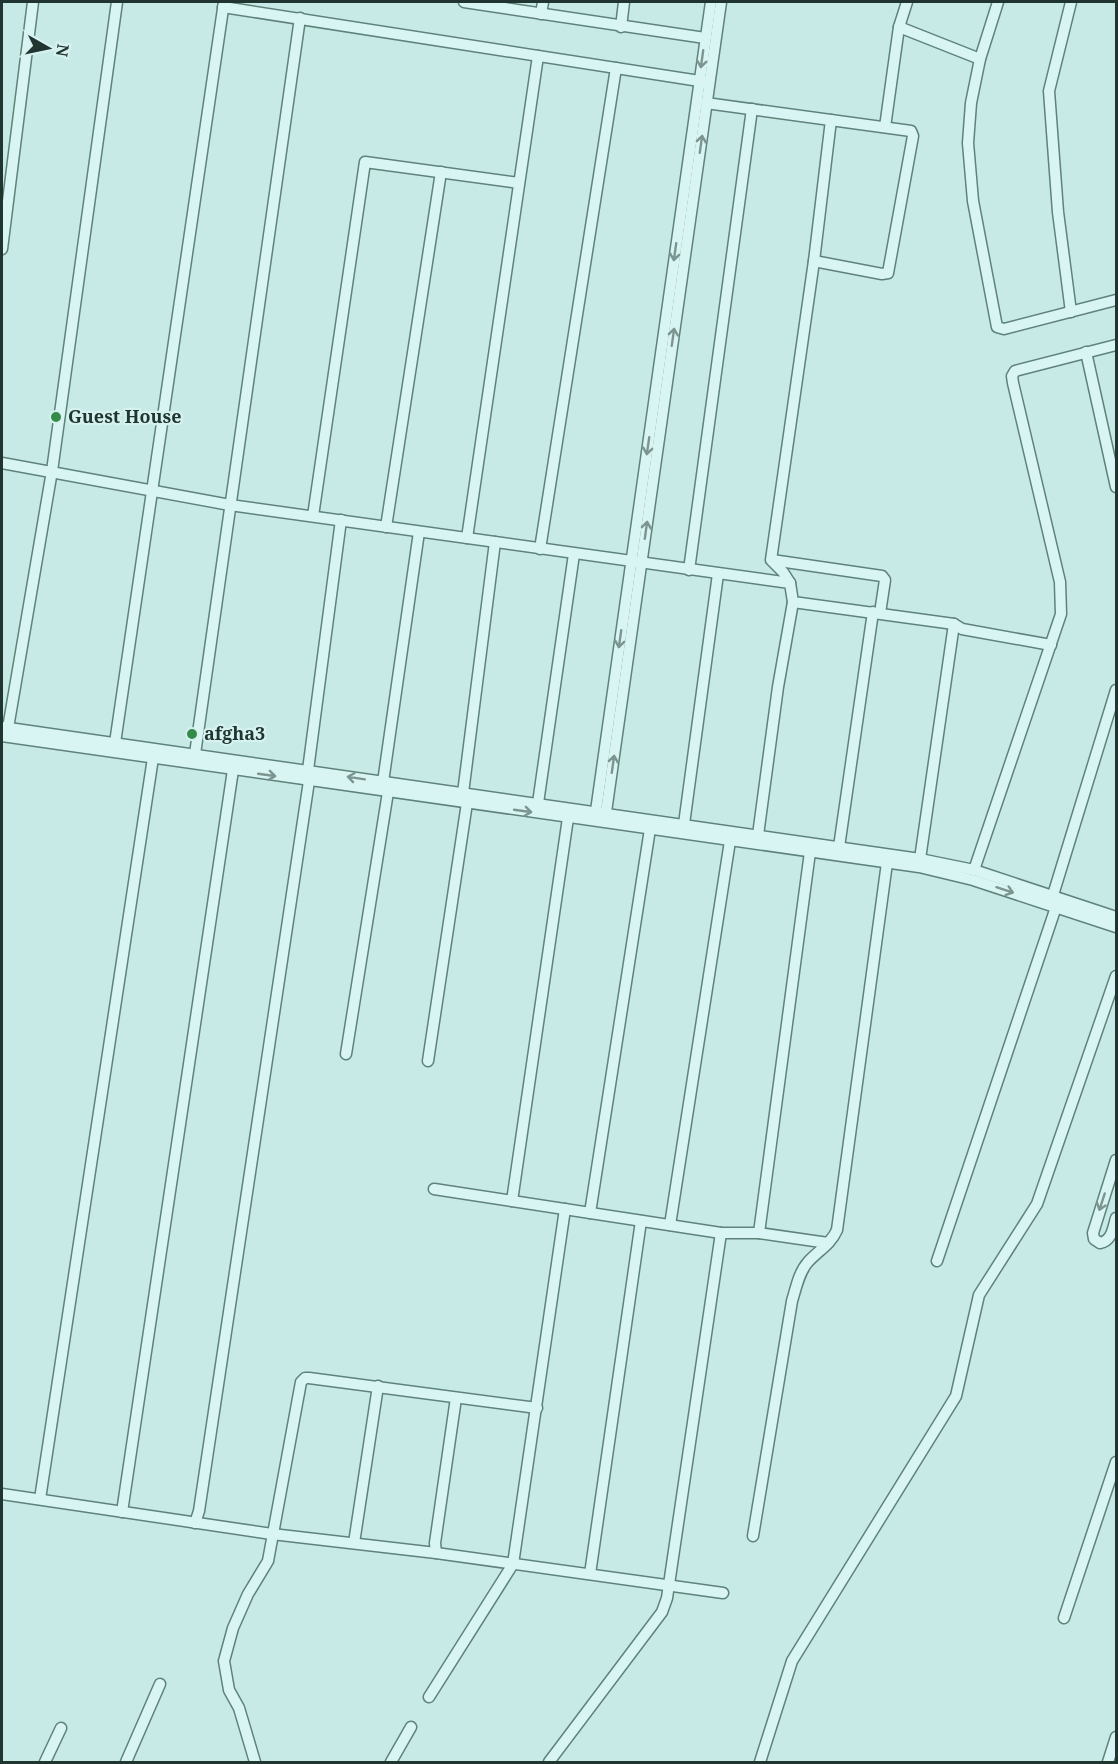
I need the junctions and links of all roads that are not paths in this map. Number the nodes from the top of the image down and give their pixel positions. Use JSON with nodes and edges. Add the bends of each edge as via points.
{"nodes":[{"id":1,"x":33,"y":2,"type":"edge"},
{"id":2,"x":117,"y":2,"type":"edge"},
{"id":3,"x":464,"y":2,"type":"edge"},
{"id":4,"x":543,"y":2,"type":"edge"},
{"id":5,"x":624,"y":2,"type":"edge"},
{"id":6,"x":711,"y":2,"type":"edge"},
{"id":7,"x":721,"y":2,"type":"edge"},
{"id":8,"x":907,"y":2,"type":"edge"},
{"id":9,"x":998,"y":2,"type":"edge"},
{"id":10,"x":1071,"y":2,"type":"edge"},
{"id":11,"x":224,"y":4,"type":"edge"},
{"id":12,"x":541,"y":14,"type":"junction"},
{"id":13,"x":300,"y":18,"type":"junction"},
{"id":14,"x":621,"y":27,"type":"junction"},
{"id":15,"x":899,"y":27,"type":"junction"},
{"id":16,"x":705,"y":38,"type":"junction"},
{"id":17,"x":538,"y":56,"type":"junction"},
{"id":18,"x":980,"y":59,"type":"junction"},
{"id":19,"x":616,"y":68,"type":"junction"},
{"id":20,"x":705,"y":81,"type":"junction"},
{"id":21,"x":706,"y":103,"type":"junction"},
{"id":22,"x":752,"y":109,"type":"junction"},
{"id":23,"x":831,"y":120,"type":"junction"},
{"id":24,"x":885,"y":127,"type":"junction"},
{"id":25,"x":441,"y":172,"type":"junction"},
{"id":26,"x":519,"y":183,"type":"junction"},
{"id":27,"x":2,"y":249,"type":"edge"},
{"id":28,"x":813,"y":261,"type":"junction"},
{"id":29,"x":1116,"y":300,"type":"edge"},
{"id":30,"x":1071,"y":312,"type":"junction"},
{"id":31,"x":1116,"y":345,"type":"edge"},
{"id":32,"x":1086,"y":352,"type":"junction"},
{"id":33,"x":2,"y":464,"type":"edge"},
{"id":34,"x":52,"y":471,"type":"junction"},
{"id":35,"x":1116,"y":487,"type":"edge"},
{"id":36,"x":152,"y":492,"type":"junction"},
{"id":37,"x":230,"y":505,"type":"junction"},
{"id":38,"x":314,"y":516,"type":"junction"},
{"id":39,"x":341,"y":520,"type":"junction"},
{"id":40,"x":386,"y":527,"type":"junction"},
{"id":41,"x":419,"y":532,"type":"junction"},
{"id":42,"x":467,"y":538,"type":"junction"},
{"id":43,"x":495,"y":542,"type":"junction"},
{"id":44,"x":540,"y":549,"type":"junction"},
{"id":45,"x":574,"y":554,"type":"junction"},
{"id":46,"x":771,"y":560,"type":"junction"},
{"id":47,"x":636,"y":562,"type":"junction"},
{"id":48,"x":689,"y":570,"type":"junction"},
{"id":49,"x":718,"y":574,"type":"junction"},
{"id":50,"x":790,"y":583,"type":"junction"},
{"id":51,"x":793,"y":602,"type":"junction"},
{"id":52,"x":877,"y":612,"type":"junction"},
{"id":53,"x":954,"y":624,"type":"junction"},
{"id":54,"x":1051,"y":645,"type":"junction"},
{"id":55,"x":1116,"y":690,"type":"edge"},
{"id":56,"x":4,"y":730,"type":"edge"},
{"id":57,"x":77,"y":742,"type":"junction"},
{"id":58,"x":115,"y":743,"type":"junction"},
{"id":59,"x":195,"y":754,"type":"junction"},
{"id":60,"x":153,"y":758,"type":"junction"},
{"id":61,"x":232,"y":770,"type":"junction"},
{"id":62,"x":308,"y":776,"type":"junction"},
{"id":63,"x":386,"y":787,"type":"junction"},
{"id":64,"x":465,"y":798,"type":"junction"},
{"id":65,"x":538,"y":803,"type":"junction"},
{"id":66,"x":600,"y":817,"type":"junction"},
{"id":67,"x":568,"y":818,"type":"junction"},
{"id":68,"x":684,"y":824,"type":"junction"},
{"id":69,"x":650,"y":829,"type":"junction"},
{"id":70,"x":758,"y":835,"type":"junction"},
{"id":71,"x":730,"y":841,"type":"junction"},
{"id":72,"x":838,"y":847,"type":"junction"},
{"id":73,"x":810,"y":852,"type":"junction"},
{"id":74,"x":920,"y":859,"type":"junction"},
{"id":75,"x":887,"y":863,"type":"junction"},
{"id":76,"x":974,"y":870,"type":"junction"},
{"id":77,"x":957,"y":872,"type":"junction"},
{"id":78,"x":1053,"y":895,"type":"junction"},
{"id":79,"x":1056,"y":907,"type":"junction"},
{"id":80,"x":1116,"y":917,"type":"edge"},
{"id":81,"x":1116,"y":927,"type":"edge"},
{"id":82,"x":1116,"y":976,"type":"edge"},
{"id":83,"x":346,"y":1053,"type":"dead end"},
{"id":84,"x":428,"y":1062,"type":"dead end"},
{"id":85,"x":1116,"y":1160,"type":"edge"},
{"id":86,"x":434,"y":1189,"type":"dead end"},
{"id":87,"x":512,"y":1201,"type":"junction"},
{"id":88,"x":565,"y":1209,"type":"junction"},
{"id":89,"x":591,"y":1213,"type":"junction"},
{"id":90,"x":1116,"y":1218,"type":"edge"},
{"id":91,"x":641,"y":1221,"type":"junction"},
{"id":92,"x":670,"y":1225,"type":"junction"},
{"id":93,"x":721,"y":1233,"type":"junction"},
{"id":94,"x":759,"y":1233,"type":"junction"},
{"id":95,"x":828,"y":1243,"type":"junction"},
{"id":96,"x":937,"y":1261,"type":"dead end"},
{"id":97,"x":378,"y":1386,"type":"junction"},
{"id":98,"x":456,"y":1398,"type":"junction"},
{"id":99,"x":537,"y":1408,"type":"junction"},
{"id":100,"x":1116,"y":1462,"type":"edge"},
{"id":101,"x":2,"y":1494,"type":"edge"},
{"id":102,"x":40,"y":1499,"type":"junction"},
{"id":103,"x":122,"y":1512,"type":"junction"},
{"id":104,"x":195,"y":1523,"type":"junction"},
{"id":105,"x":272,"y":1534,"type":"junction"},
{"id":106,"x":753,"y":1536,"type":"dead end"},
{"id":107,"x":354,"y":1543,"type":"junction"},
{"id":108,"x":436,"y":1553,"type":"junction"},
{"id":109,"x":513,"y":1564,"type":"junction"},
{"id":110,"x":590,"y":1574,"type":"junction"},
{"id":111,"x":669,"y":1586,"type":"junction"},
{"id":112,"x":723,"y":1593,"type":"dead end"},
{"id":113,"x":1064,"y":1618,"type":"dead end"},
{"id":114,"x":160,"y":1684,"type":"dead end"},
{"id":115,"x":429,"y":1697,"type":"dead end"},
{"id":116,"x":411,"y":1727,"type":"dead end"},
{"id":117,"x":61,"y":1728,"type":"dead end"},
{"id":118,"x":1116,"y":1738,"type":"edge"},
{"id":119,"x":45,"y":1762,"type":"edge"},
{"id":120,"x":126,"y":1762,"type":"edge"},
{"id":121,"x":255,"y":1762,"type":"edge"},
{"id":122,"x":391,"y":1762,"type":"edge"},
{"id":123,"x":549,"y":1762,"type":"edge"},
{"id":124,"x":760,"y":1762,"type":"edge"},
{"id":125,"x":1108,"y":1762,"type":"edge"}],
"edges":[{"from":1,"to":27,"type":"street"},
{"from":2,"to":34,"type":"street"},
{"from":3,"to":12,"type":"street"},
{"from":4,"to":12,"type":"street"},
{"from":5,"to":14,"type":"street"},
{"from":6,"to":16,"type":"street"},
{"from":7,"to":20,"type":"street"},
{"from":8,"to":15,"type":"street"},
{"from":9,"to":18,"type":"street"},
{"from":10,"to":30,"type":"street","via":[[1049,91],[1058,212]]},
{"from":11,"to":13,"type":"street"},
{"from":11,"to":36,"type":"street"},
{"from":12,"to":14,"type":"street"},
{"from":13,"to":17,"type":"street"},
{"from":13,"to":37,"type":"street"},
{"from":14,"to":16,"type":"street"},
{"from":15,"to":18,"type":"street"},
{"from":15,"to":24,"type":"street"},
{"from":16,"to":20,"type":"street","one_way":true},
{"from":17,"to":19,"type":"street"},
{"from":17,"to":26,"type":"street"},
{"from":18,"to":30,"type":"street","via":[[970,103],[968,143],[973,201],[995,321],[1004,329]]},
{"from":19,"to":20,"type":"street"},
{"from":19,"to":44,"type":"street"},
{"from":20,"to":21,"type":"street"},
{"from":20,"to":47,"type":"street","one_way":true},
{"from":21,"to":22,"type":"street"},
{"from":47,"to":21,"type":"street","one_way":true},
{"from":22,"to":23,"type":"street"},
{"from":22,"to":48,"type":"street"},
{"from":23,"to":24,"type":"street"},
{"from":23,"to":28,"type":"street"},
{"from":24,"to":28,"type":"street","via":[[911,131],[913,136],[888,273]]},
{"from":25,"to":26,"type":"street"},
{"from":25,"to":38,"type":"street","via":[[369,162],[363,166]]},
{"from":25,"to":40,"type":"street"},
{"from":26,"to":42,"type":"street"},
{"from":28,"to":46,"type":"street"},
{"from":29,"to":30,"type":"street"},
{"from":31,"to":32,"type":"street"},
{"from":32,"to":35,"type":"street"},
{"from":32,"to":54,"type":"street","via":[[1015,370],[1012,376],[1060,582],[1061,614]]},
{"from":33,"to":34,"type":"street"},
{"from":34,"to":36,"type":"street"},
{"from":34,"to":56,"type":"street"},
{"from":36,"to":37,"type":"street"},
{"from":36,"to":58,"type":"street"},
{"from":37,"to":38,"type":"street"},
{"from":37,"to":59,"type":"street"},
{"from":38,"to":39,"type":"street"},
{"from":39,"to":40,"type":"street"},
{"from":39,"to":62,"type":"street"},
{"from":40,"to":41,"type":"street"},
{"from":41,"to":42,"type":"street"},
{"from":41,"to":63,"type":"street"},
{"from":42,"to":43,"type":"street"},
{"from":43,"to":44,"type":"street"},
{"from":43,"to":64,"type":"street"},
{"from":44,"to":45,"type":"street"},
{"from":45,"to":47,"type":"street"},
{"from":45,"to":65,"type":"street"},
{"from":46,"to":50,"type":"street"},
{"from":46,"to":52,"type":"street","via":[[882,576],[885,580]]},
{"from":47,"to":48,"type":"street"},
{"from":47,"to":66,"type":"street"},
{"from":48,"to":49,"type":"street"},
{"from":49,"to":50,"type":"street"},
{"from":49,"to":68,"type":"street"},
{"from":50,"to":51,"type":"street"},
{"from":51,"to":52,"type":"street"},
{"from":51,"to":70,"type":"street"},
{"from":52,"to":53,"type":"street"},
{"from":52,"to":72,"type":"street"},
{"from":53,"to":54,"type":"street","via":[[962,629]]},
{"from":53,"to":74,"type":"street"},
{"from":54,"to":76,"type":"street"},
{"from":55,"to":78,"type":"street"},
{"from":56,"to":57,"type":"street"},
{"from":57,"to":58,"type":"street"},
{"from":57,"to":60,"type":"street"},
{"from":58,"to":59,"type":"street"},
{"from":59,"to":62,"type":"street"},
{"from":60,"to":61,"type":"street"},
{"from":60,"to":102,"type":"street"},
{"from":61,"to":62,"type":"street","one_way":true},
{"from":61,"to":103,"type":"street"},
{"from":62,"to":63,"type":"street"},
{"from":62,"to":104,"type":"street"},
{"from":63,"to":64,"type":"street"},
{"from":63,"to":83,"type":"street"},
{"from":64,"to":65,"type":"street"},
{"from":64,"to":67,"type":"street","one_way":true},
{"from":64,"to":84,"type":"street"},
{"from":65,"to":66,"type":"street"},
{"from":66,"to":67,"type":"street"},
{"from":66,"to":68,"type":"street"},
{"from":66,"to":69,"type":"street"},
{"from":67,"to":87,"type":"street"},
{"from":68,"to":70,"type":"street"},
{"from":69,"to":71,"type":"street"},
{"from":69,"to":89,"type":"street"},
{"from":70,"to":72,"type":"street"},
{"from":71,"to":73,"type":"street"},
{"from":71,"to":92,"type":"street"},
{"from":72,"to":74,"type":"street"},
{"from":73,"to":75,"type":"street"},
{"from":73,"to":94,"type":"street"},
{"from":74,"to":77,"type":"street"},
{"from":75,"to":77,"type":"street"},
{"from":75,"to":95,"type":"street","via":[[837,1230]]},
{"from":76,"to":77,"type":"street"},
{"from":76,"to":78,"type":"street"},
{"from":77,"to":79,"type":"street","one_way":true},
{"from":78,"to":80,"type":"street"},
{"from":79,"to":81,"type":"street"},
{"from":79,"to":96,"type":"street"},
{"from":82,"to":124,"type":"street","via":[[1037,1204],[979,1295],[956,1396],[792,1661]]},
{"from":85,"to":90,"type":"street","one_way":true,"via":[[1094,1239],[1100,1243],[1110,1238]]},
{"from":86,"to":87,"type":"street"},
{"from":87,"to":88,"type":"street"},
{"from":88,"to":89,"type":"street"},
{"from":88,"to":99,"type":"street"},
{"from":89,"to":91,"type":"street"},
{"from":91,"to":92,"type":"street"},
{"from":91,"to":110,"type":"street"},
{"from":92,"to":93,"type":"street"},
{"from":93,"to":94,"type":"street"},
{"from":93,"to":111,"type":"street"},
{"from":94,"to":95,"type":"street"},
{"from":95,"to":106,"type":"street","via":[[802,1270],[792,1301]]},
{"from":97,"to":98,"type":"street"},
{"from":97,"to":105,"type":"street","via":[[309,1378],[301,1382]]},
{"from":97,"to":107,"type":"street"},
{"from":98,"to":99,"type":"street"},
{"from":98,"to":108,"type":"street"},
{"from":99,"to":109,"type":"street"},
{"from":100,"to":113,"type":"street"},
{"from":101,"to":102,"type":"street"},
{"from":102,"to":103,"type":"street"},
{"from":103,"to":104,"type":"street"},
{"from":104,"to":105,"type":"street"},
{"from":105,"to":107,"type":"street"},
{"from":105,"to":121,"type":"street","via":[[268,1561],[233,1628],[224,1661],[229,1690],[239,1708]]},
{"from":107,"to":108,"type":"street"},
{"from":108,"to":109,"type":"street"},
{"from":109,"to":110,"type":"street"},
{"from":109,"to":115,"type":"street"},
{"from":110,"to":111,"type":"street"},
{"from":111,"to":112,"type":"street"},
{"from":111,"to":123,"type":"street","via":[[662,1612]]},
{"from":114,"to":120,"type":"street"},
{"from":116,"to":122,"type":"street"},
{"from":117,"to":119,"type":"street"},
{"from":118,"to":125,"type":"street"}]}
